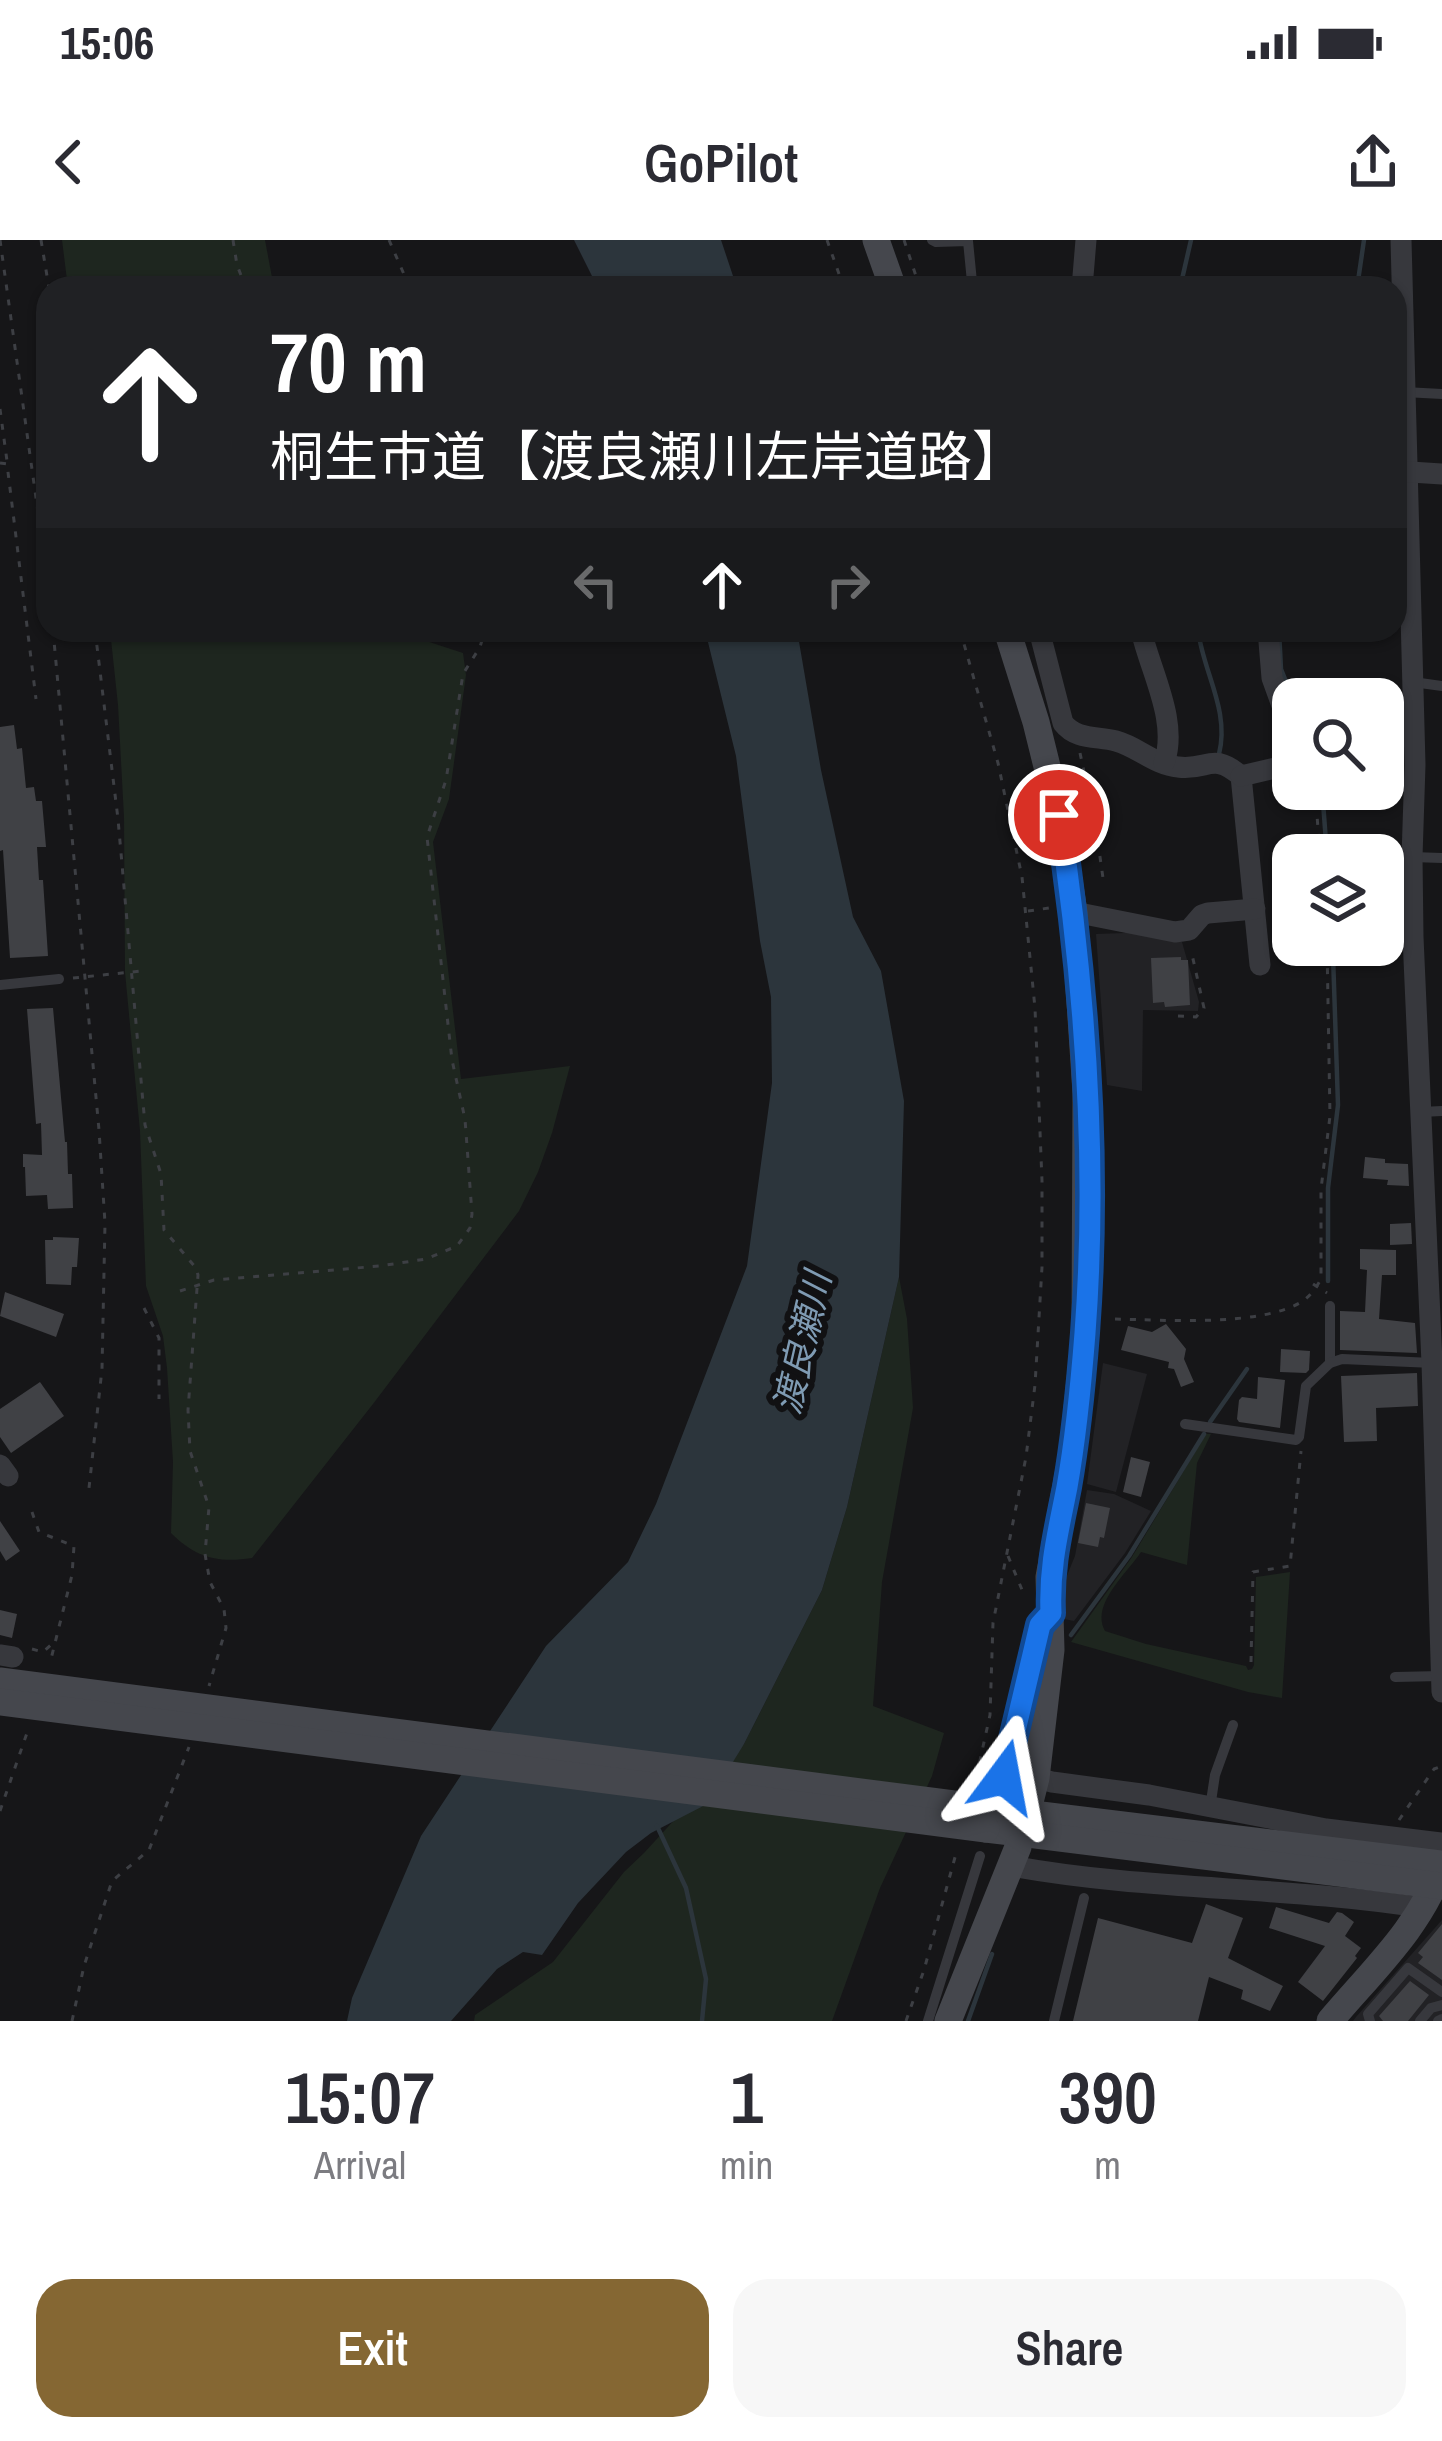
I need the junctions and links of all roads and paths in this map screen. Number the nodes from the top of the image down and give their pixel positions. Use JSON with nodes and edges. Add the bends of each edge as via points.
{"nodes":[{"id":1,"x":0,"y":240,"type":"edge"},
{"id":2,"x":41,"y":240,"type":"edge"},
{"id":3,"x":233,"y":240,"type":"edge"},
{"id":4,"x":389,"y":240,"type":"edge"},
{"id":5,"x":827,"y":240,"type":"edge"},
{"id":6,"x":876,"y":240,"type":"edge"},
{"id":7,"x":904,"y":240,"type":"edge"},
{"id":8,"x":932,"y":240,"type":"edge"},
{"id":9,"x":1086,"y":240,"type":"edge"},
{"id":10,"x":1401,"y":240,"type":"edge"},
{"id":11,"x":47,"y":276,"type":"edge"},
{"id":12,"x":241,"y":276,"type":"edge"},
{"id":13,"x":405,"y":276,"type":"edge"},
{"id":14,"x":840,"y":276,"type":"edge"},
{"id":15,"x":889,"y":276,"type":"edge"},
{"id":16,"x":916,"y":276,"type":"edge"},
{"id":17,"x":971,"y":276,"type":"edge"},
{"id":18,"x":1083,"y":276,"type":"edge"},
{"id":19,"x":1402,"y":276,"type":"edge"},
{"id":20,"x":1407,"y":392,"type":"edge"},
{"id":21,"x":1442,"y":394,"type":"edge"},
{"id":22,"x":0,"y":409,"type":"edge"},
{"id":23,"x":0,"y":463,"type":"edge"},
{"id":24,"x":7,"y":464,"type":"junction"},
{"id":25,"x":1407,"y":471,"type":"edge"},
{"id":26,"x":1442,"y":473,"type":"edge"},
{"id":27,"x":36,"y":498,"type":"edge"},
{"id":28,"x":1407,"y":640,"type":"edge"},
{"id":29,"x":54,"y":642,"type":"edge"},
{"id":30,"x":96,"y":642,"type":"edge"},
{"id":31,"x":481,"y":642,"type":"edge"},
{"id":32,"x":963,"y":642,"type":"edge"},
{"id":33,"x":1011,"y":642,"type":"edge"},
{"id":34,"x":1042,"y":642,"type":"edge"},
{"id":35,"x":1144,"y":642,"type":"edge"},
{"id":36,"x":1269,"y":642,"type":"edge"},
{"id":37,"x":1272,"y":678,"type":"edge"},
{"id":38,"x":1413,"y":682,"type":"junction"},
{"id":39,"x":1442,"y":686,"type":"edge"},
{"id":40,"x":36,"y":699,"type":"dead end"},
{"id":41,"x":1076,"y":734,"type":"junction"},
{"id":42,"x":1164,"y":763,"type":"junction"},
{"id":43,"x":1272,"y":769,"type":"edge"},
{"id":44,"x":1241,"y":776,"type":"junction"},
{"id":45,"x":1412,"y":857,"type":"junction"},
{"id":46,"x":1442,"y":858,"type":"edge"},
{"id":47,"x":1103,"y":878,"type":"dead end"},
{"id":48,"x":1068,"y":909,"type":"junction"},
{"id":49,"x":1255,"y":909,"type":"junction"},
{"id":50,"x":1027,"y":911,"type":"junction"},
{"id":51,"x":1185,"y":931,"type":"junction"},
{"id":52,"x":1404,"y":937,"type":"edge"},
{"id":53,"x":1413,"y":937,"type":"junction"},
{"id":54,"x":1260,"y":964,"type":"dead end"},
{"id":55,"x":1327,"y":966,"type":"edge"},
{"id":56,"x":129,"y":971,"type":"junction"},
{"id":57,"x":142,"y":971,"type":"dead end"},
{"id":58,"x":82,"y":977,"type":"junction"},
{"id":59,"x":59,"y":979,"type":"dead end"},
{"id":60,"x":0,"y":985,"type":"edge"},
{"id":61,"x":1178,"y":1016,"type":"dead end"},
{"id":62,"x":1432,"y":1112,"type":"edge"},
{"id":63,"x":198,"y":1284,"type":"junction"},
{"id":64,"x":181,"y":1291,"type":"dead end"},
{"id":65,"x":1330,"y":1306,"type":"dead end"},
{"id":66,"x":144,"y":1308,"type":"dead end"},
{"id":67,"x":1115,"y":1319,"type":"dead end"},
{"id":68,"x":1437,"y":1363,"type":"edge"},
{"id":69,"x":1330,"y":1364,"type":"junction"},
{"id":70,"x":159,"y":1399,"type":"dead end"},
{"id":71,"x":1185,"y":1424,"type":"dead end"},
{"id":72,"x":1299,"y":1437,"type":"junction"},
{"id":73,"x":88,"y":1488,"type":"dead end"},
{"id":74,"x":32,"y":1512,"type":"dead end"},
{"id":75,"x":1007,"y":1555,"type":"junction"},
{"id":76,"x":1046,"y":1619,"type":"junction"},
{"id":77,"x":56,"y":1641,"type":"junction"},
{"id":78,"x":11,"y":1661,"type":"edge"},
{"id":79,"x":1251,"y":1662,"type":"dead end"},
{"id":80,"x":47,"y":1674,"type":"dead end"},
{"id":81,"x":1442,"y":1676,"type":"edge"},
{"id":82,"x":1395,"y":1677,"type":"dead end"},
{"id":83,"x":1442,"y":1692,"type":"edge"},
{"id":84,"x":207,"y":1694,"type":"dead end"},
{"id":85,"x":0,"y":1702,"type":"edge"},
{"id":86,"x":1233,"y":1725,"type":"dead end"},
{"id":87,"x":28,"y":1730,"type":"dead end"},
{"id":88,"x":194,"y":1733,"type":"dead end"},
{"id":89,"x":1442,"y":1766,"type":"edge"},
{"id":90,"x":1004,"y":1777,"type":"dead end"},
{"id":91,"x":1034,"y":1788,"type":"joint"},
{"id":92,"x":1,"y":1804,"type":"edge"},
{"id":93,"x":1210,"y":1808,"type":"junction"},
{"id":94,"x":0,"y":1811,"type":"edge"},
{"id":95,"x":979,"y":1823,"type":"junction"},
{"id":96,"x":1392,"y":1838,"type":"junction"},
{"id":97,"x":1442,"y":1843,"type":"edge"},
{"id":98,"x":1014,"y":1857,"type":"joint"},
{"id":99,"x":1436,"y":1886,"type":"edge"},
{"id":100,"x":1084,"y":1898,"type":"dead end"},
{"id":101,"x":1442,"y":1993,"type":"edge"},
{"id":102,"x":1442,"y":2006,"type":"edge"},
{"id":103,"x":1333,"y":2020,"type":"edge"},
{"id":104,"x":72,"y":2021,"type":"edge"},
{"id":105,"x":906,"y":2021,"type":"edge"},
{"id":106,"x":928,"y":2021,"type":"edge"},
{"id":107,"x":948,"y":2021,"type":"edge"},
{"id":108,"x":1054,"y":2021,"type":"edge"},
{"id":109,"x":1370,"y":2021,"type":"edge"},
{"id":110,"x":1420,"y":2021,"type":"edge"}],
"edges":[{"from":1,"to":27,"type":"path"},
{"from":2,"to":11,"type":"path"},
{"from":3,"to":12,"type":"path"},
{"from":4,"to":13,"type":"path"},
{"from":5,"to":14,"type":"path"},
{"from":6,"to":15,"type":"street"},
{"from":7,"to":16,"type":"path"},
{"from":8,"to":17,"type":"lane","via":[[968,241]]},
{"from":9,"to":18,"type":"street"},
{"from":10,"to":19,"type":"street"},
{"from":20,"to":21,"type":"lane"},
{"from":22,"to":24,"type":"path"},
{"from":23,"to":24,"type":"path"},
{"from":24,"to":40,"type":"path"},
{"from":25,"to":26,"type":"street"},
{"from":28,"to":38,"type":"street"},
{"from":29,"to":58,"type":"path"},
{"from":30,"to":56,"type":"path"},
{"from":31,"to":63,"type":"path","via":[[463,674],[446,781],[427,837],[466,1119],[470,1228],[458,1246],[426,1259]]},
{"from":32,"to":50,"type":"path","via":[[1007,800]]},
{"from":33,"to":48,"type":"street","via":[[1059,815]]},
{"from":34,"to":41,"type":"street","via":[[1063,723]]},
{"from":35,"to":42,"type":"street","via":[[1165,714]]},
{"from":36,"to":37,"type":"street"},
{"from":38,"to":39,"type":"lane"},
{"from":38,"to":45,"type":"street"},
{"from":41,"to":42,"type":"street","via":[[1117,741]]},
{"from":41,"to":47,"type":"path"},
{"from":42,"to":44,"type":"street","via":[[1214,761]]},
{"from":43,"to":44,"type":"street"},
{"from":44,"to":49,"type":"street"},
{"from":45,"to":46,"type":"lane"},
{"from":45,"to":53,"type":"street"},
{"from":48,"to":50,"type":"path"},
{"from":48,"to":51,"type":"street"},
{"from":48,"to":76,"type":"street","via":[[1086,1094],[1087,1302]]},
{"from":49,"to":51,"type":"street","via":[[1208,913]]},
{"from":49,"to":54,"type":"street"},
{"from":50,"to":75,"type":"path","via":[[1042,1267],[1035,1385]]},
{"from":51,"to":61,"type":"path","via":[[1204,1008],[1196,1017]]},
{"from":52,"to":53,"type":"lane"},
{"from":53,"to":62,"type":"street"},
{"from":55,"to":67,"type":"path","via":[[1330,1116],[1317,1287],[1279,1312]]},
{"from":56,"to":57,"type":"path"},
{"from":56,"to":58,"type":"path"},
{"from":56,"to":63,"type":"path","via":[[164,1230],[196,1268]]},
{"from":58,"to":73,"type":"path","via":[[105,1223],[102,1369]]},
{"from":59,"to":60,"type":"lane"},
{"from":62,"to":68,"type":"street"},
{"from":63,"to":64,"type":"path"},
{"from":63,"to":84,"type":"path","via":[[190,1451],[209,1507],[205,1555],[226,1628]]},
{"from":65,"to":69,"type":"lane"},
{"from":66,"to":70,"type":"path","via":[[159,1338]]},
{"from":68,"to":69,"type":"lane"},
{"from":68,"to":81,"type":"street"},
{"from":69,"to":72,"type":"lane","via":[[1306,1386]]},
{"from":71,"to":72,"type":"lane"},
{"from":72,"to":79,"type":"path","via":[[1290,1567],[1253,1572]]},
{"from":74,"to":77,"type":"path","via":[[39,1532],[74,1546]]},
{"from":75,"to":76,"type":"path","via":[[1025,1598]]},
{"from":75,"to":95,"type":"path","via":[[993,1623]]},
{"from":76,"to":90,"type":"lane"},
{"from":76,"to":91,"type":"street","via":[[1051,1650]]},
{"from":77,"to":78,"type":"path"},
{"from":77,"to":80,"type":"path"},
{"from":78,"to":95,"type":"street","bridge":true},
{"from":81,"to":82,"type":"lane"},
{"from":81,"to":83,"type":"street"},
{"from":85,"to":95,"type":"street","bridge":true},
{"from":86,"to":93,"type":"lane"},
{"from":87,"to":92,"type":"path"},
{"from":88,"to":104,"type":"path","via":[[149,1850],[112,1881]]},
{"from":89,"to":96,"type":"path"},
{"from":91,"to":93,"type":"street","via":[[1052,1783]]},
{"from":92,"to":94,"type":"path"},
{"from":93,"to":96,"type":"street"},
{"from":95,"to":99,"type":"street"},
{"from":95,"to":105,"type":"path"},
{"from":95,"to":106,"type":"lane"},
{"from":96,"to":97,"type":"street"},
{"from":98,"to":99,"type":"street","via":[[1205,1889],[1322,1894]]},
{"from":98,"to":107,"type":"street"},
{"from":99,"to":103,"type":"street"},
{"from":100,"to":108,"type":"lane"},
{"from":101,"to":109,"type":"lane","via":[[1408,1968]]},
{"from":102,"to":110,"type":"lane"}]}
